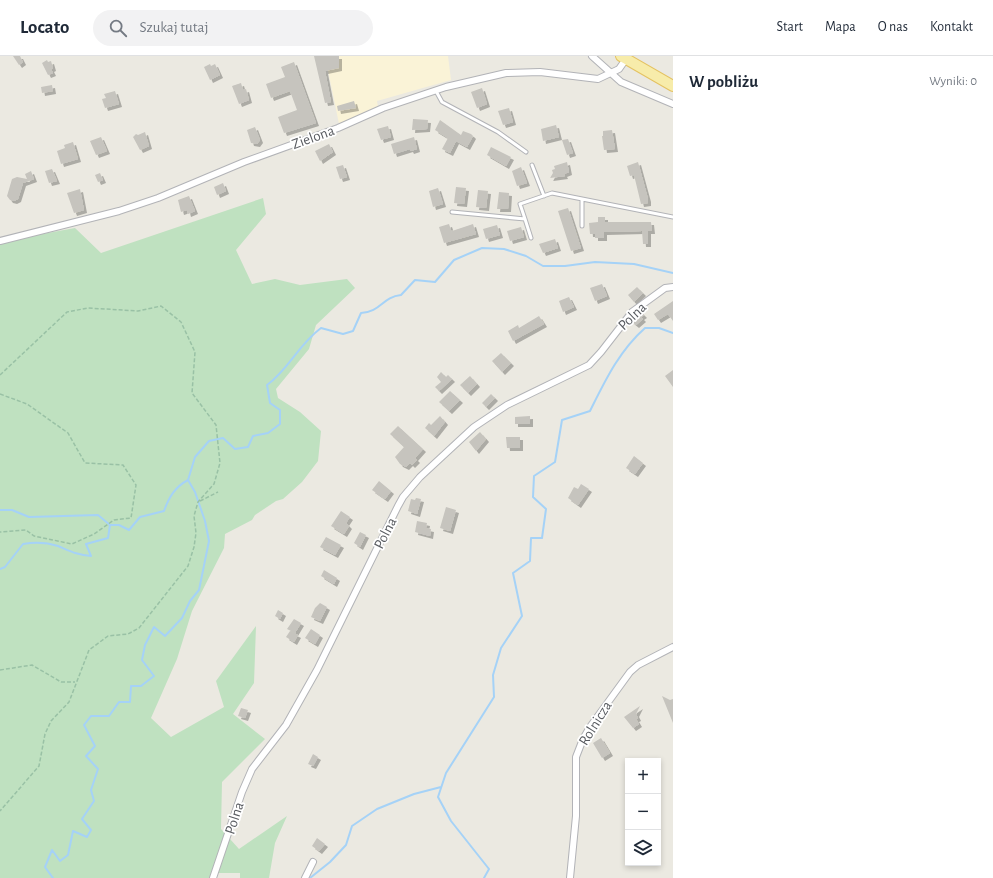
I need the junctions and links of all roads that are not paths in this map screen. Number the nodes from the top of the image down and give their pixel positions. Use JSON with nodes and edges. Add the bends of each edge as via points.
{"nodes":[{"id":1,"x":592,"y":56,"type":"edge"},
{"id":2,"x":623,"y":57,"type":"edge"},
{"id":3,"x":611,"y":74,"type":"junction"},
{"id":4,"x":673,"y":86,"type":"edge"},
{"id":5,"x":436,"y":91,"type":"junction"},
{"id":6,"x":673,"y":104,"type":"edge"},
{"id":7,"x":526,"y":152,"type":"dead end"},
{"id":8,"x":532,"y":165,"type":"dead end"},
{"id":9,"x":544,"y":196,"type":"junction"},
{"id":10,"x":582,"y":199,"type":"junction"},
{"id":11,"x":452,"y":212,"type":"dead end"},
{"id":12,"x":673,"y":217,"type":"edge"},
{"id":13,"x":525,"y":219,"type":"junction"},
{"id":14,"x":582,"y":226,"type":"dead end"},
{"id":15,"x":531,"y":238,"type":"dead end"},
{"id":16,"x":0,"y":241,"type":"edge"},
{"id":17,"x":673,"y":287,"type":"edge"},
{"id":18,"x":673,"y":647,"type":"edge"},
{"id":19,"x":313,"y":862,"type":"dead end"},
{"id":20,"x":213,"y":878,"type":"edge"},
{"id":21,"x":305,"y":878,"type":"edge"},
{"id":22,"x":570,"y":878,"type":"edge"}],
"edges":[{"from":1,"to":3,"type":"street"},
{"from":2,"to":3,"type":"street","via":[[619,69]]},
{"from":2,"to":4,"type":"main road"},
{"from":3,"to":5,"type":"street","name":"Zielona","via":[[598,79],[540,72],[506,73]]},
{"from":3,"to":6,"type":"street","via":[[621,82]]},
{"from":5,"to":7,"type":"lane","via":[[442,102],[498,132]]},
{"from":5,"to":16,"type":"street","name":"Zielona","via":[[383,108],[158,198],[119,211]]},
{"from":8,"to":9,"type":"lane"},
{"from":9,"to":10,"type":"lane","via":[[552,193]]},
{"from":9,"to":13,"type":"lane","via":[[520,204]]},
{"from":10,"to":12,"type":"lane"},
{"from":10,"to":14,"type":"lane"},
{"from":11,"to":13,"type":"lane"},
{"from":13,"to":15,"type":"lane"},
{"from":17,"to":20,"type":"street","name":"Polna","via":[[665,288],[632,312],[589,365],[490,416],[462,438],[408,490],[294,712],[279,736],[252,769]]},
{"from":18,"to":22,"type":"street","name":"Rolnicza","via":[[638,665],[630,672],[602,709],[581,743],[576,757],[576,816]]},
{"from":19,"to":21,"type":"street"}]}
